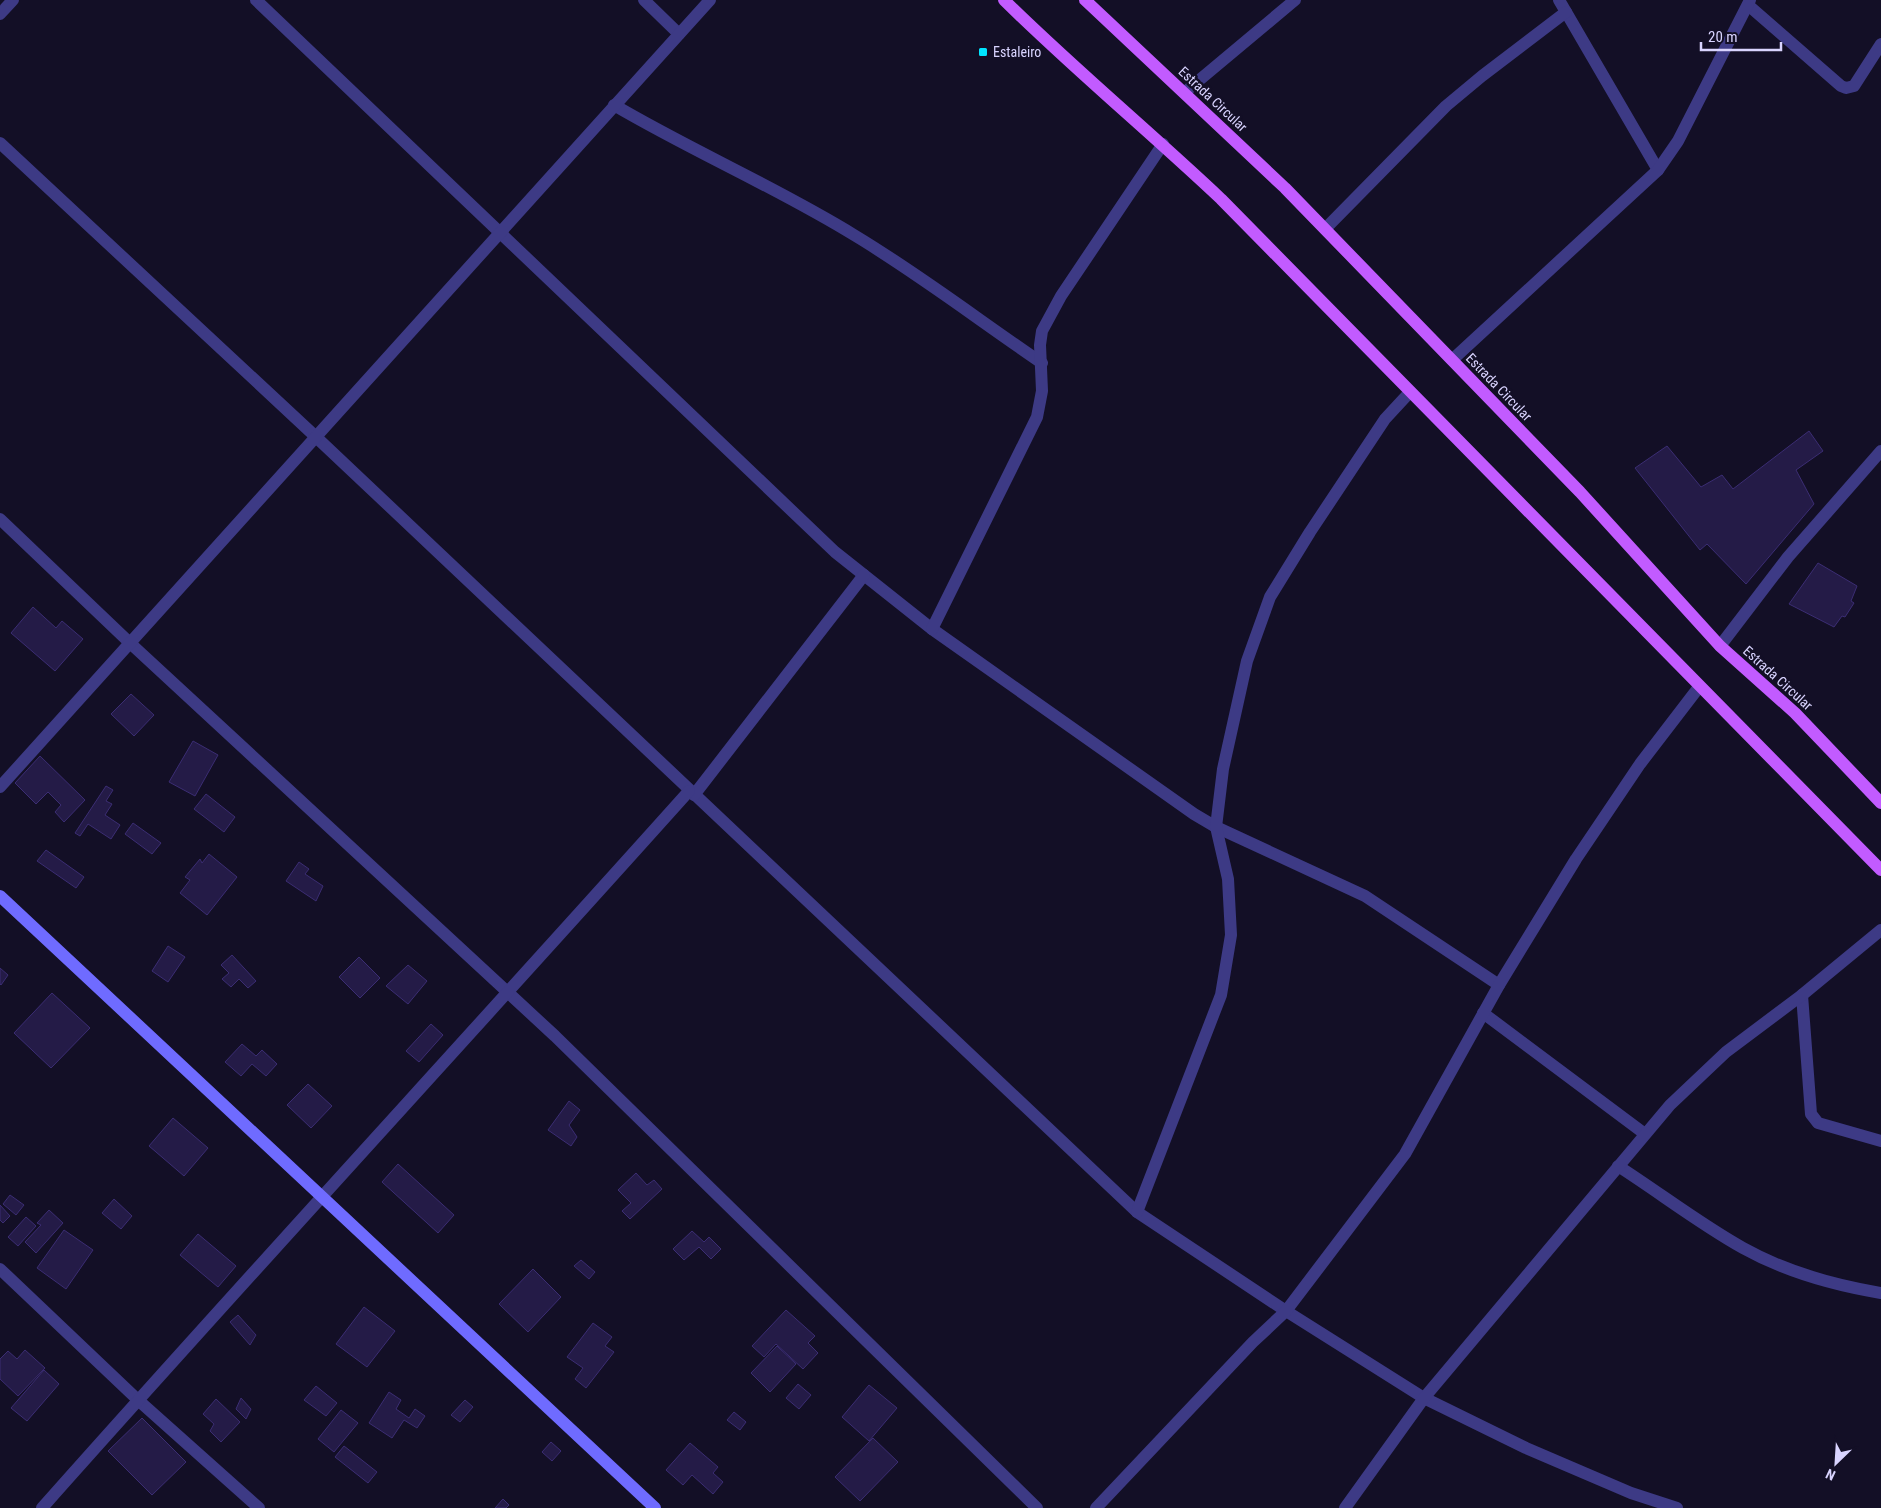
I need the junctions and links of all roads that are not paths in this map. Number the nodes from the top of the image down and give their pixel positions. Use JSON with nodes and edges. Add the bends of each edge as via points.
{"nodes":[{"id":1,"x":13,"y":0,"type":"edge"},
{"id":2,"x":256,"y":0,"type":"edge"},
{"id":3,"x":644,"y":0,"type":"edge"},
{"id":4,"x":710,"y":0,"type":"edge"},
{"id":5,"x":1004,"y":0,"type":"edge"},
{"id":6,"x":1085,"y":0,"type":"edge"},
{"id":7,"x":1295,"y":0,"type":"edge"},
{"id":8,"x":1559,"y":0,"type":"edge"},
{"id":9,"x":1749,"y":2,"type":"edge"},
{"id":10,"x":1566,"y":12,"type":"junction"},
{"id":11,"x":0,"y":14,"type":"edge"},
{"id":12,"x":679,"y":34,"type":"junction"},
{"id":13,"x":1881,"y":44,"type":"edge"},
{"id":14,"x":1185,"y":92,"type":"junction"},
{"id":15,"x":614,"y":105,"type":"junction"},
{"id":16,"x":0,"y":143,"type":"edge"},
{"id":17,"x":1163,"y":144,"type":"junction"},
{"id":18,"x":1658,"y":170,"type":"junction"},
{"id":19,"x":1325,"y":229,"type":"junction"},
{"id":20,"x":498,"y":233,"type":"junction"},
{"id":21,"x":1452,"y":360,"type":"junction"},
{"id":22,"x":1042,"y":363,"type":"junction"},
{"id":23,"x":1410,"y":392,"type":"junction"},
{"id":24,"x":316,"y":437,"type":"junction"},
{"id":25,"x":1881,"y":451,"type":"edge"},
{"id":26,"x":0,"y":519,"type":"edge"},
{"id":27,"x":864,"y":575,"type":"junction"},
{"id":28,"x":932,"y":628,"type":"junction"},
{"id":29,"x":130,"y":643,"type":"junction"},
{"id":30,"x":1720,"y":646,"type":"junction"},
{"id":31,"x":1699,"y":687,"type":"junction"},
{"id":32,"x":0,"y":787,"type":"edge"},
{"id":33,"x":691,"y":793,"type":"junction"},
{"id":34,"x":1881,"y":803,"type":"edge"},
{"id":35,"x":1216,"y":827,"type":"junction"},
{"id":36,"x":1881,"y":870,"type":"edge"},
{"id":37,"x":0,"y":896,"type":"edge"},
{"id":38,"x":1881,"y":930,"type":"edge"},
{"id":39,"x":1499,"y":985,"type":"junction"},
{"id":40,"x":508,"y":993,"type":"junction"},
{"id":41,"x":1802,"y":995,"type":"junction"},
{"id":42,"x":1483,"y":1013,"type":"junction"},
{"id":43,"x":1645,"y":1134,"type":"junction"},
{"id":44,"x":1881,"y":1141,"type":"edge"},
{"id":45,"x":1618,"y":1166,"type":"junction"},
{"id":46,"x":321,"y":1196,"type":"junction"},
{"id":47,"x":1137,"y":1212,"type":"junction"},
{"id":48,"x":0,"y":1269,"type":"edge"},
{"id":49,"x":1881,"y":1293,"type":"edge"},
{"id":50,"x":1286,"y":1311,"type":"junction"},
{"id":51,"x":1424,"y":1398,"type":"junction"},
{"id":52,"x":138,"y":1400,"type":"junction"},
{"id":53,"x":42,"y":1508,"type":"edge"},
{"id":54,"x":259,"y":1508,"type":"edge"},
{"id":55,"x":655,"y":1508,"type":"edge"},
{"id":56,"x":1037,"y":1508,"type":"edge"},
{"id":57,"x":1096,"y":1508,"type":"edge"},
{"id":58,"x":1344,"y":1508,"type":"edge"},
{"id":59,"x":1677,"y":1508,"type":"edge"}],
"edges":[{"from":1,"to":11,"type":"street"},
{"from":2,"to":20,"type":"street"},
{"from":3,"to":12,"type":"street"},
{"from":4,"to":12,"type":"street"},
{"from":5,"to":17,"type":"main road"},
{"from":6,"to":14,"type":"main road","name":"Estrada Circular"},
{"from":7,"to":14,"type":"street"},
{"from":8,"to":10,"type":"street"},
{"from":9,"to":13,"type":"street","via":[[1833,81],[1846,88],[1854,86]]},
{"from":9,"to":18,"type":"street","via":[[1678,141]]},
{"from":10,"to":18,"type":"street"},
{"from":10,"to":19,"type":"street","via":[[1446,106]]},
{"from":12,"to":15,"type":"street"},
{"from":14,"to":19,"type":"main road","name":"Estrada Circular"},
{"from":15,"to":20,"type":"street"},
{"from":15,"to":22,"type":"street","via":[[855,235]]},
{"from":16,"to":24,"type":"street"},
{"from":17,"to":22,"type":"street","via":[[1050,314],[1042,331]]},
{"from":17,"to":23,"type":"main road"},
{"from":18,"to":21,"type":"street"},
{"from":19,"to":21,"type":"main road","name":"Estrada Circular"},
{"from":20,"to":24,"type":"street"},
{"from":20,"to":27,"type":"street","via":[[834,552]]},
{"from":21,"to":30,"type":"main road","name":"Estrada Circular","via":[[1580,492]]},
{"from":22,"to":28,"type":"street","via":[[1042,391],[1037,417]]},
{"from":23,"to":31,"type":"main road"},
{"from":23,"to":35,"type":"street","via":[[1385,419],[1348,472],[1270,597],[1247,661],[1224,768]]},
{"from":24,"to":29,"type":"street"},
{"from":24,"to":33,"type":"street"},
{"from":25,"to":30,"type":"street","via":[[1788,558]]},
{"from":26,"to":29,"type":"street"},
{"from":27,"to":28,"type":"street"},
{"from":27,"to":33,"type":"street"},
{"from":28,"to":35,"type":"street"},
{"from":29,"to":32,"type":"street"},
{"from":29,"to":40,"type":"street"},
{"from":30,"to":34,"type":"main road","name":"Estrada Circular","via":[[1795,712]]},
{"from":31,"to":36,"type":"main road"},
{"from":31,"to":39,"type":"street","via":[[1640,764],[1576,859]]},
{"from":33,"to":40,"type":"street"},
{"from":33,"to":47,"type":"street"},
{"from":35,"to":39,"type":"street","via":[[1365,896]]},
{"from":35,"to":47,"type":"street","via":[[1228,879],[1231,935],[1221,995]]},
{"from":37,"to":46,"type":"street"},
{"from":38,"to":41,"type":"street"},
{"from":39,"to":42,"type":"street"},
{"from":40,"to":46,"type":"street"},
{"from":40,"to":56,"type":"street"},
{"from":41,"to":43,"type":"street","via":[[1726,1052],[1670,1105]]},
{"from":41,"to":44,"type":"street","via":[[1811,1114],[1818,1123]]},
{"from":42,"to":43,"type":"street"},
{"from":42,"to":50,"type":"street","via":[[1405,1154]]},
{"from":43,"to":45,"type":"street"},
{"from":45,"to":49,"type":"street","via":[[1752,1252],[1786,1268],[1839,1286]]},
{"from":45,"to":51,"type":"street"},
{"from":46,"to":52,"type":"street"},
{"from":46,"to":55,"type":"street"},
{"from":47,"to":50,"type":"street"},
{"from":48,"to":52,"type":"street"},
{"from":50,"to":51,"type":"street"},
{"from":50,"to":57,"type":"street"},
{"from":51,"to":58,"type":"street"},
{"from":51,"to":59,"type":"street","via":[[1526,1448],[1630,1493]]},
{"from":52,"to":53,"type":"street"},
{"from":52,"to":54,"type":"street"}]}
